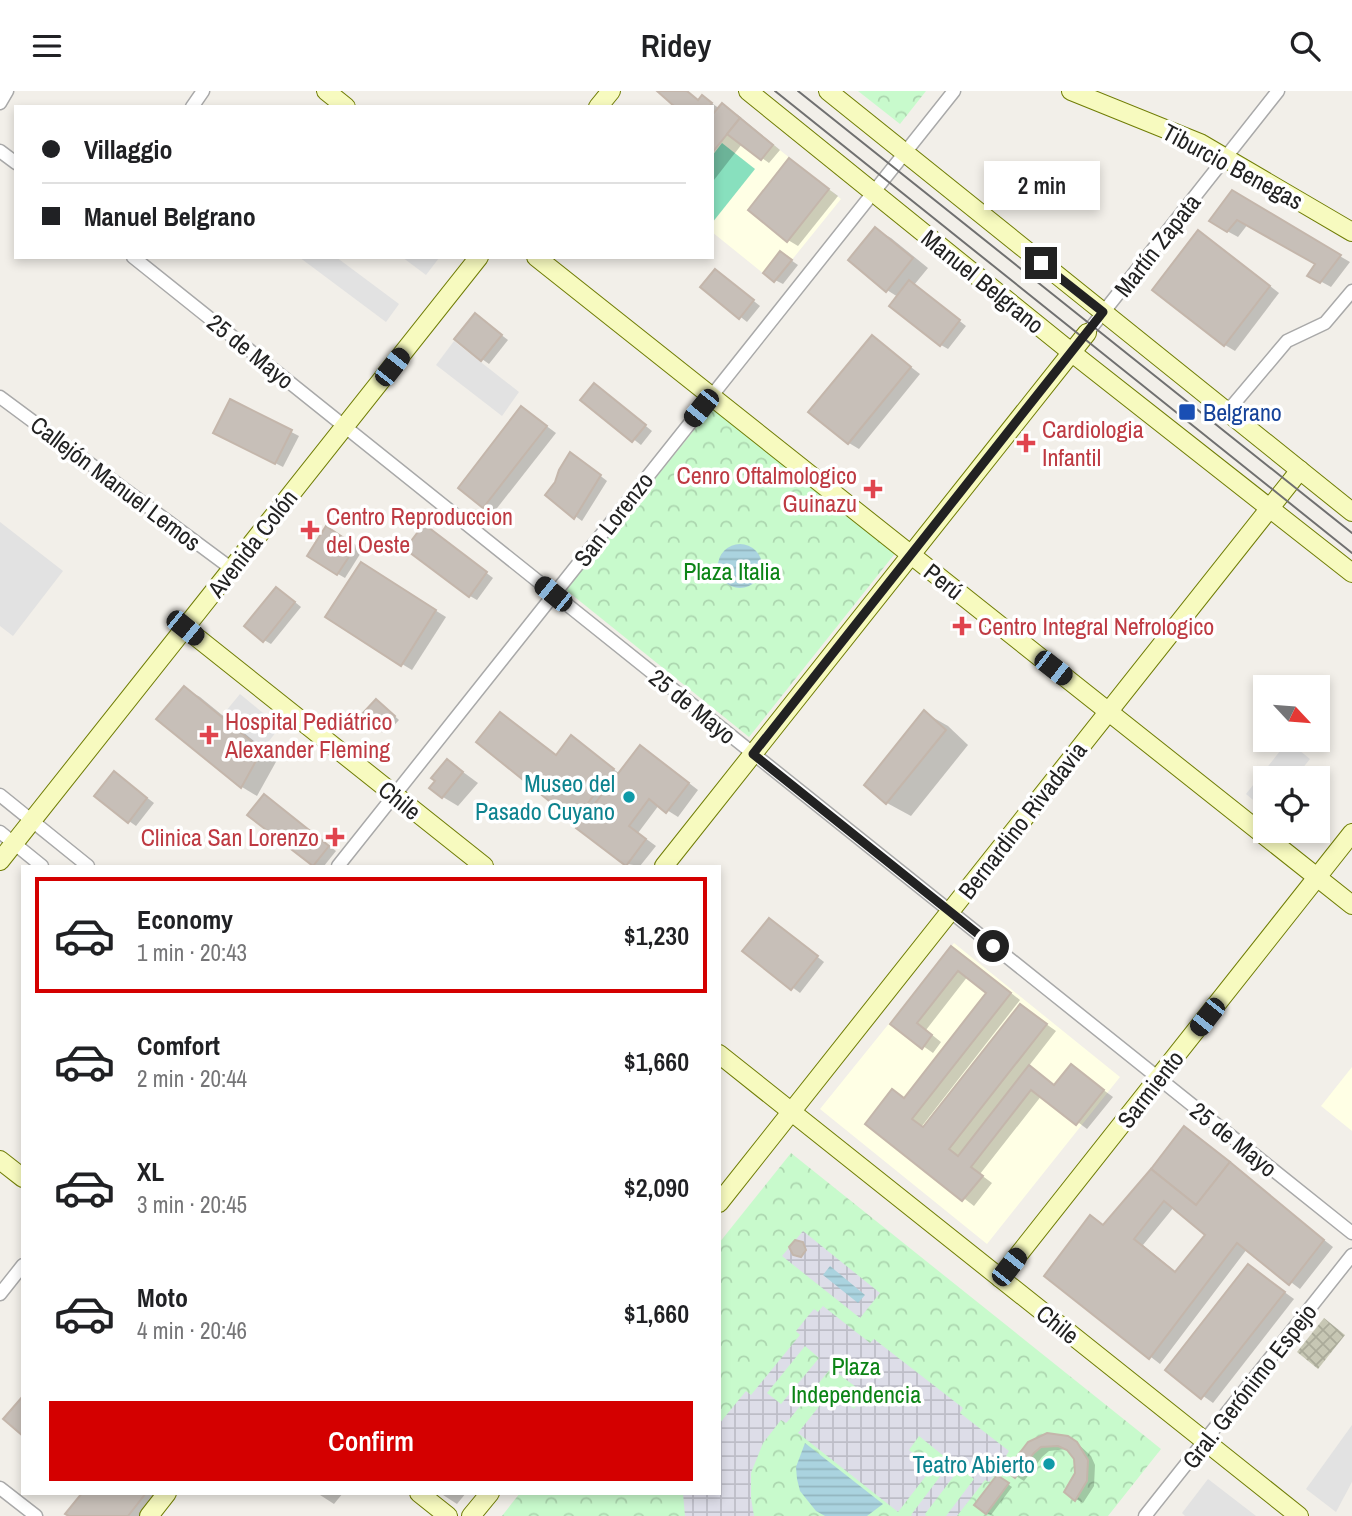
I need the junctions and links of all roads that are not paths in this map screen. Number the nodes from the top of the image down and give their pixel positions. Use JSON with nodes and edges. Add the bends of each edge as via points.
{"nodes":[{"id":1,"x":7,"y":91,"type":"edge"},
{"id":2,"x":326,"y":91,"type":"edge"},
{"id":3,"x":611,"y":91,"type":"edge"},
{"id":4,"x":748,"y":91,"type":"edge"},
{"id":5,"x":828,"y":91,"type":"edge"},
{"id":6,"x":954,"y":91,"type":"edge"},
{"id":7,"x":1071,"y":91,"type":"edge"},
{"id":8,"x":1278,"y":91,"type":"edge"},
{"id":9,"x":0,"y":103,"type":"edge"},
{"id":10,"x":344,"y":105,"type":"edge"},
{"id":11,"x":600,"y":105,"type":"edge"},
{"id":12,"x":904,"y":153,"type":"junction"},
{"id":13,"x":1226,"y":157,"type":"junction"},
{"id":14,"x":873,"y":191,"type":"junction"},
{"id":15,"x":1352,"y":232,"type":"edge"},
{"id":16,"x":135,"y":259,"type":"edge"},
{"id":17,"x":477,"y":259,"type":"edge"},
{"id":18,"x":539,"y":259,"type":"edge"},
{"id":19,"x":1352,"y":291,"type":"edge"},
{"id":20,"x":1103,"y":312,"type":"junction"},
{"id":21,"x":1087,"y":333,"type":"joint"},
{"id":22,"x":1071,"y":352,"type":"junction"},
{"id":23,"x":710,"y":395,"type":"junction"},
{"id":24,"x":1,"y":400,"type":"edge"},
{"id":25,"x":1227,"y":412,"type":"junction"},
{"id":26,"x":345,"y":427,"type":"junction"},
{"id":27,"x":1300,"y":470,"type":"junction"},
{"id":28,"x":1269,"y":508,"type":"junction"},
{"id":29,"x":1352,"y":512,"type":"edge"},
{"id":30,"x":911,"y":555,"type":"junction"},
{"id":31,"x":232,"y":569,"type":"junction"},
{"id":32,"x":1352,"y":573,"type":"edge"},
{"id":33,"x":553,"y":594,"type":"junction"},
{"id":34,"x":185,"y":628,"type":"junction"},
{"id":35,"x":1108,"y":712,"type":"junction"},
{"id":36,"x":753,"y":754,"type":"junction"},
{"id":37,"x":0,"y":795,"type":"edge"},
{"id":38,"x":394,"y":795,"type":"junction"},
{"id":39,"x":32,"y":821,"type":"junction"},
{"id":40,"x":1352,"y":833,"type":"edge"},
{"id":41,"x":7,"y":838,"type":"edge"},
{"id":42,"x":0,"y":861,"type":"edge"},
{"id":43,"x":41,"y":865,"type":"edge"},
{"id":44,"x":87,"y":865,"type":"edge"},
{"id":45,"x":339,"y":865,"type":"edge"},
{"id":46,"x":483,"y":865,"type":"edge"},
{"id":47,"x":665,"y":865,"type":"edge"},
{"id":48,"x":1317,"y":877,"type":"junction"},
{"id":49,"x":1352,"y":905,"type":"edge"},
{"id":50,"x":950,"y":911,"type":"junction"},
{"id":51,"x":721,"y":1056,"type":"edge"},
{"id":52,"x":1158,"y":1078,"type":"junction"},
{"id":53,"x":791,"y":1112,"type":"junction"},
{"id":54,"x":0,"y":1160,"type":"edge"},
{"id":55,"x":21,"y":1176,"type":"edge"},
{"id":56,"x":721,"y":1200,"type":"edge"},
{"id":57,"x":1352,"y":1233,"type":"edge"},
{"id":58,"x":1352,"y":1255,"type":"edge"},
{"id":59,"x":21,"y":1268,"type":"edge"},
{"id":60,"x":1000,"y":1278,"type":"junction"},
{"id":61,"x":0,"y":1294,"type":"edge"},
{"id":62,"x":1205,"y":1441,"type":"junction"},
{"id":63,"x":0,"y":1488,"type":"edge"},
{"id":64,"x":165,"y":1495,"type":"edge"},
{"id":65,"x":422,"y":1495,"type":"edge"},
{"id":66,"x":488,"y":1495,"type":"edge"},
{"id":67,"x":36,"y":1516,"type":"edge"},
{"id":68,"x":149,"y":1516,"type":"edge"},
{"id":69,"x":448,"y":1516,"type":"edge"},
{"id":70,"x":471,"y":1516,"type":"edge"},
{"id":71,"x":1145,"y":1516,"type":"edge"},
{"id":72,"x":1299,"y":1516,"type":"edge"}],
"edges":[{"from":1,"to":9,"type":"street"},
{"from":2,"to":10,"type":"street"},
{"from":3,"to":11,"type":"street"},
{"from":4,"to":14,"type":"street","name":"Manuel Belgrano"},
{"from":5,"to":12,"type":"street","name":"Manuel Belgrano"},
{"from":6,"to":12,"type":"street","name":"San Lorenzo"},
{"from":7,"to":13,"type":"street","name":"Tiburcio Benegas"},
{"from":8,"to":13,"type":"street","name":"Martín Zapata"},
{"from":12,"to":14,"type":"street","name":"San Lorenzo"},
{"from":12,"to":20,"type":"street","name":"Manuel Belgrano"},
{"from":13,"to":15,"type":"street","name":"Tiburcio Benegas"},
{"from":13,"to":20,"type":"street","name":"Martín Zapata"},
{"from":14,"to":22,"type":"street","name":"Manuel Belgrano"},
{"from":14,"to":23,"type":"street","name":"San Lorenzo"},
{"from":16,"to":26,"type":"street","name":"25 de Mayo"},
{"from":17,"to":26,"type":"street","name":"Avenida Colón"},
{"from":18,"to":23,"type":"street","name":"Perú"},
{"from":19,"to":25,"type":"street","via":[[1325,323],[1287,341]]},
{"from":20,"to":21,"type":"street","name":"Martín Zapata"},
{"from":20,"to":25,"type":"street","name":"Manuel Belgrano"},
{"from":21,"to":22,"type":"street"},
{"from":22,"to":28,"type":"street","name":"Manuel Belgrano"},
{"from":22,"to":30,"type":"street"},
{"from":23,"to":30,"type":"street","name":"Perú"},
{"from":23,"to":33,"type":"street","name":"San Lorenzo"},
{"from":24,"to":31,"type":"street","name":"Callejón Manuel Lemos"},
{"from":25,"to":27,"type":"street","name":"Manuel Belgrano"},
{"from":26,"to":31,"type":"street","name":"Avenida Colón"},
{"from":26,"to":33,"type":"street","name":"25 de Mayo"},
{"from":27,"to":28,"type":"street","name":"Bernardino Rivadavia"},
{"from":27,"to":29,"type":"street","name":"Manuel Belgrano"},
{"from":28,"to":32,"type":"street","name":"Manuel Belgrano"},
{"from":28,"to":35,"type":"street","name":"Bernardino Rivadavia"},
{"from":30,"to":35,"type":"street","name":"Perú"},
{"from":30,"to":36,"type":"street"},
{"from":31,"to":34,"type":"street","name":"Avenida Colón"},
{"from":33,"to":36,"type":"street","name":"25 de Mayo"},
{"from":33,"to":38,"type":"street","name":"San Lorenzo"},
{"from":34,"to":38,"type":"street","name":"Chile"},
{"from":34,"to":39,"type":"street","name":"Avenida Colón"},
{"from":35,"to":48,"type":"street","name":"Perú"},
{"from":35,"to":50,"type":"street","name":"Bernardino Rivadavia"},
{"from":36,"to":47,"type":"street"},
{"from":36,"to":50,"type":"street","name":"25 de Mayo"},
{"from":37,"to":39,"type":"street"},
{"from":38,"to":45,"type":"street","name":"San Lorenzo"},
{"from":38,"to":46,"type":"street","name":"Chile"},
{"from":39,"to":41,"type":"street","name":"Avenida Colón"},
{"from":39,"to":44,"type":"street"},
{"from":40,"to":48,"type":"street","name":"Sarmiento"},
{"from":41,"to":42,"type":"street","name":"Avenida Colón"},
{"from":41,"to":43,"type":"street"},
{"from":48,"to":49,"type":"street","name":"Perú"},
{"from":48,"to":52,"type":"street","name":"Sarmiento"},
{"from":50,"to":52,"type":"street","name":"25 de Mayo"},
{"from":50,"to":53,"type":"street","name":"Bernardino Rivadavia"},
{"from":51,"to":53,"type":"street","name":"Chile"},
{"from":52,"to":57,"type":"street","name":"25 de Mayo"},
{"from":52,"to":60,"type":"street","name":"Sarmiento"},
{"from":53,"to":56,"type":"street","name":"Bernardino Rivadavia"},
{"from":53,"to":60,"type":"street","name":"Chile"},
{"from":54,"to":55,"type":"street"},
{"from":58,"to":62,"type":"street","name":"Gral. Gerónimo Espejo"},
{"from":59,"to":61,"type":"street"},
{"from":60,"to":62,"type":"street","name":"Chile"},
{"from":62,"to":71,"type":"street","name":"Gral. Gerónimo Espejo"},
{"from":62,"to":72,"type":"street","name":"Chile"},
{"from":63,"to":67,"type":"street"},
{"from":64,"to":68,"type":"street"},
{"from":65,"to":69,"type":"street"},
{"from":66,"to":70,"type":"street"}]}
